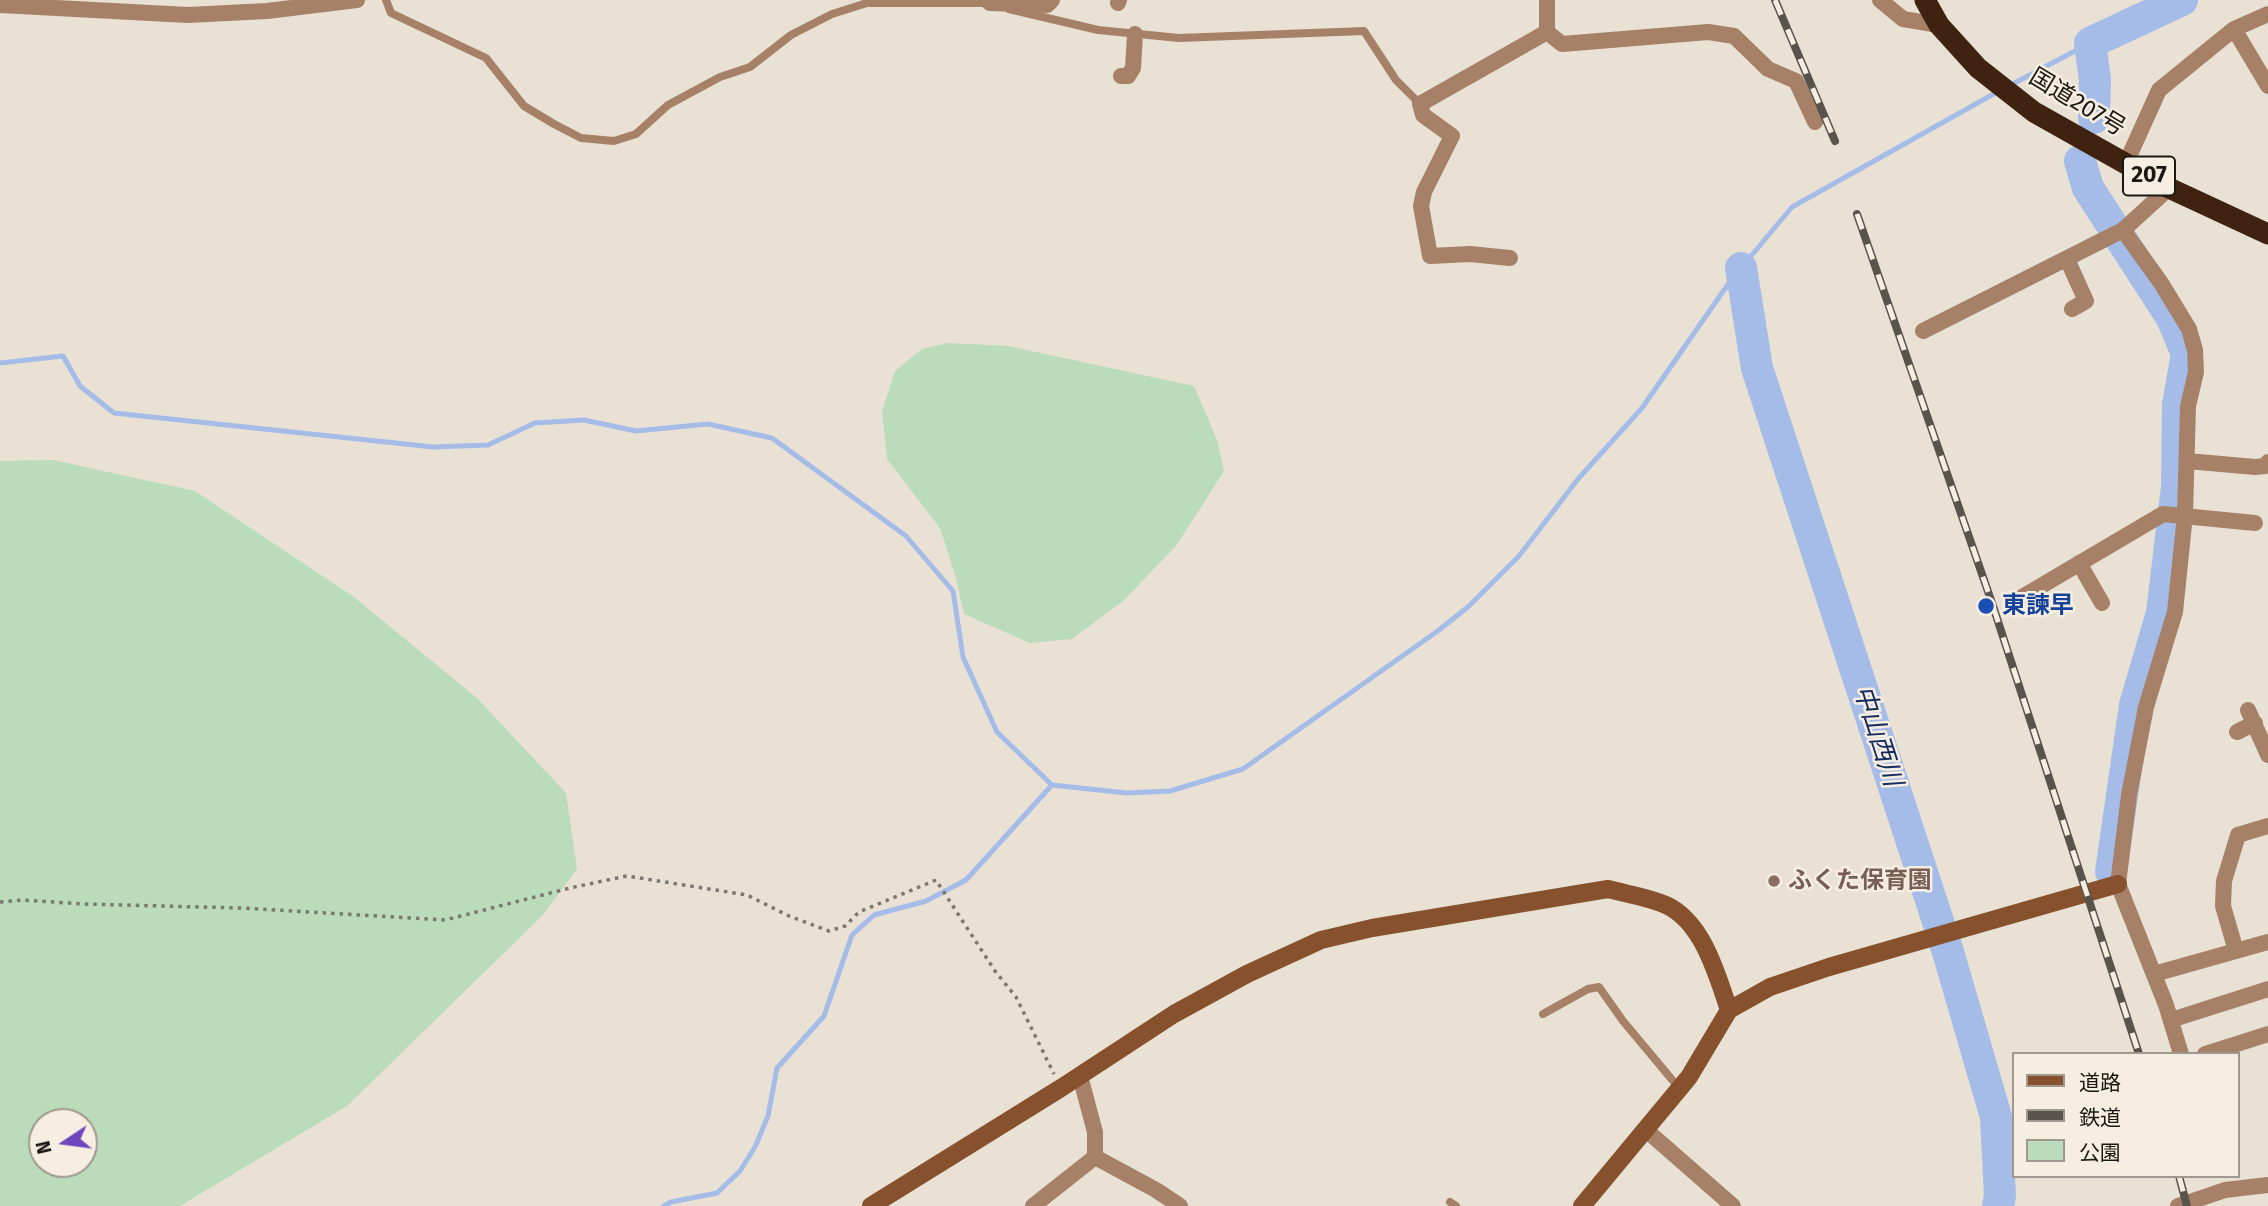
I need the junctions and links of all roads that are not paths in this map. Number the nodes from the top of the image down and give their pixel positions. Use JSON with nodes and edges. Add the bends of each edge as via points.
{"nodes":[{"id":1,"x":357,"y":0,"type":"edge"},
{"id":2,"x":386,"y":0,"type":"edge"},
{"id":3,"x":1052,"y":0,"type":"edge"},
{"id":4,"x":1547,"y":0,"type":"edge"},
{"id":5,"x":1880,"y":0,"type":"edge"},
{"id":6,"x":1925,"y":0,"type":"edge"},
{"id":7,"x":331,"y":2,"type":"edge"},
{"id":8,"x":989,"y":2,"type":"edge"},
{"id":9,"x":0,"y":5,"type":"edge"},
{"id":10,"x":2268,"y":14,"type":"edge"},
{"id":11,"x":1940,"y":25,"type":"junction"},
{"id":12,"x":2234,"y":29,"type":"junction"},
{"id":13,"x":1547,"y":32,"type":"junction"},
{"id":14,"x":1135,"y":34,"type":"junction"},
{"id":15,"x":1121,"y":76,"type":"dead end"},
{"id":16,"x":2268,"y":86,"type":"edge"},
{"id":17,"x":1420,"y":104,"type":"junction"},
{"id":18,"x":1815,"y":122,"type":"dead end"},
{"id":19,"x":2126,"y":163,"type":"junction"},
{"id":20,"x":2169,"y":188,"type":"junction"},
{"id":21,"x":2119,"y":232,"type":"junction"},
{"id":22,"x":2268,"y":234,"type":"edge"},
{"id":23,"x":1510,"y":258,"type":"dead end"},
{"id":24,"x":2067,"y":259,"type":"junction"},
{"id":25,"x":2072,"y":309,"type":"dead end"},
{"id":26,"x":1923,"y":331,"type":"dead end"},
{"id":27,"x":2187,"y":461,"type":"junction"},
{"id":28,"x":2268,"y":462,"type":"edge"},
{"id":29,"x":2184,"y":515,"type":"junction"},
{"id":30,"x":2255,"y":523,"type":"dead end"},
{"id":31,"x":2079,"y":563,"type":"junction"},
{"id":32,"x":2019,"y":599,"type":"dead end"},
{"id":33,"x":2102,"y":603,"type":"dead end"},
{"id":34,"x":2237,"y":732,"type":"dead end"},
{"id":35,"x":2268,"y":755,"type":"edge"},
{"id":36,"x":2268,"y":826,"type":"edge"},
{"id":37,"x":2118,"y":884,"type":"junction"},
{"id":38,"x":2268,"y":942,"type":"edge"},
{"id":39,"x":2236,"y":951,"type":"junction"},
{"id":40,"x":2154,"y":974,"type":"junction"},
{"id":41,"x":2268,"y":989,"type":"edge"},
{"id":42,"x":1729,"y":1010,"type":"junction"},
{"id":43,"x":1543,"y":1014,"type":"dead end"},
{"id":44,"x":2171,"y":1020,"type":"junction"},
{"id":45,"x":2268,"y":1034,"type":"edge"},
{"id":46,"x":2180,"y":1052,"type":"edge"},
{"id":47,"x":2211,"y":1052,"type":"edge"},
{"id":48,"x":1080,"y":1076,"type":"junction"},
{"id":49,"x":1679,"y":1088,"type":"junction"},
{"id":50,"x":1646,"y":1130,"type":"junction"},
{"id":51,"x":1095,"y":1157,"type":"junction"},
{"id":52,"x":2223,"y":1183,"type":"edge"},
{"id":53,"x":2268,"y":1185,"type":"edge"},
{"id":54,"x":871,"y":1206,"type":"edge"},
{"id":55,"x":1033,"y":1206,"type":"edge"},
{"id":56,"x":1180,"y":1206,"type":"edge"},
{"id":57,"x":1582,"y":1206,"type":"edge"},
{"id":58,"x":1733,"y":1206,"type":"edge"},
{"id":59,"x":2178,"y":1206,"type":"edge"}],
"edges":[{"from":1,"to":7,"type":"street"},
{"from":2,"to":8,"type":"lane","via":[[391,13],[486,58],[524,106],[581,138],[614,141],[636,134],[668,105],[750,67],[791,34],[832,13],[867,3]]},
{"from":3,"to":8,"type":"street","via":[[1047,5]]},
{"from":4,"to":13,"type":"street"},
{"from":5,"to":11,"type":"street","via":[[1903,19]]},
{"from":6,"to":11,"type":"highway","name":"国道207号","number":"207"},
{"from":7,"to":9,"type":"street","via":[[188,15]]},
{"from":8,"to":14,"type":"lane","via":[[1098,30]]},
{"from":10,"to":12,"type":"street"},
{"from":11,"to":19,"type":"highway","name":"国道207号","number":"207","via":[[1978,68],[2034,112]]},
{"from":12,"to":16,"type":"street"},
{"from":12,"to":19,"type":"street","via":[[2159,90]]},
{"from":13,"to":17,"type":"street"},
{"from":13,"to":18,"type":"street","via":[[1562,44],[1708,32],[1734,36],[1768,69],[1796,81]]},
{"from":14,"to":15,"type":"street","via":[[1133,68],[1128,76]]},
{"from":14,"to":17,"type":"lane","via":[[1179,38],[1364,31],[1396,80]]},
{"from":17,"to":23,"type":"street","via":[[1423,115],[1452,136],[1421,206],[1430,256]]},
{"from":19,"to":20,"type":"highway","name":"国道207号","number":"207"},
{"from":20,"to":21,"type":"street"},
{"from":20,"to":22,"type":"highway","name":"国道207号","number":"207"},
{"from":21,"to":24,"type":"street"},
{"from":21,"to":27,"type":"street","via":[[2161,283],[2189,329],[2196,372],[2188,406]]},
{"from":24,"to":25,"type":"street","via":[[2087,301]]},
{"from":24,"to":26,"type":"street"},
{"from":27,"to":28,"type":"street","via":[[2255,467]]},
{"from":27,"to":29,"type":"street"},
{"from":29,"to":30,"type":"street"},
{"from":29,"to":31,"type":"street","via":[[2163,514]]},
{"from":29,"to":37,"type":"street","via":[[2175,612],[2146,707]]},
{"from":31,"to":32,"type":"street"},
{"from":31,"to":33,"type":"street"},
{"from":34,"to":35,"type":"street","via":[[2252,717]]},
{"from":36,"to":39,"type":"street","via":[[2238,835],[2224,881],[2223,906]]},
{"from":37,"to":40,"type":"street"},
{"from":37,"to":42,"type":"street","via":[[1829,967],[1770,988]]},
{"from":38,"to":39,"type":"street"},
{"from":39,"to":40,"type":"street"},
{"from":40,"to":44,"type":"street"},
{"from":41,"to":44,"type":"street"},
{"from":42,"to":48,"type":"street","via":[[1711,957],[1694,930],[1669,906],[1608,889],[1321,940],[1174,1014]]},
{"from":42,"to":49,"type":"street"},
{"from":43,"to":49,"type":"lane","via":[[1599,987]]},
{"from":44,"to":46,"type":"street"},
{"from":45,"to":47,"type":"street"},
{"from":48,"to":51,"type":"street","via":[[1095,1132]]},
{"from":48,"to":54,"type":"street"},
{"from":49,"to":50,"type":"street"},
{"from":50,"to":57,"type":"street"},
{"from":50,"to":58,"type":"street"},
{"from":51,"to":55,"type":"street"},
{"from":51,"to":56,"type":"street"},
{"from":52,"to":53,"type":"street"},
{"from":52,"to":59,"type":"street"}]}
